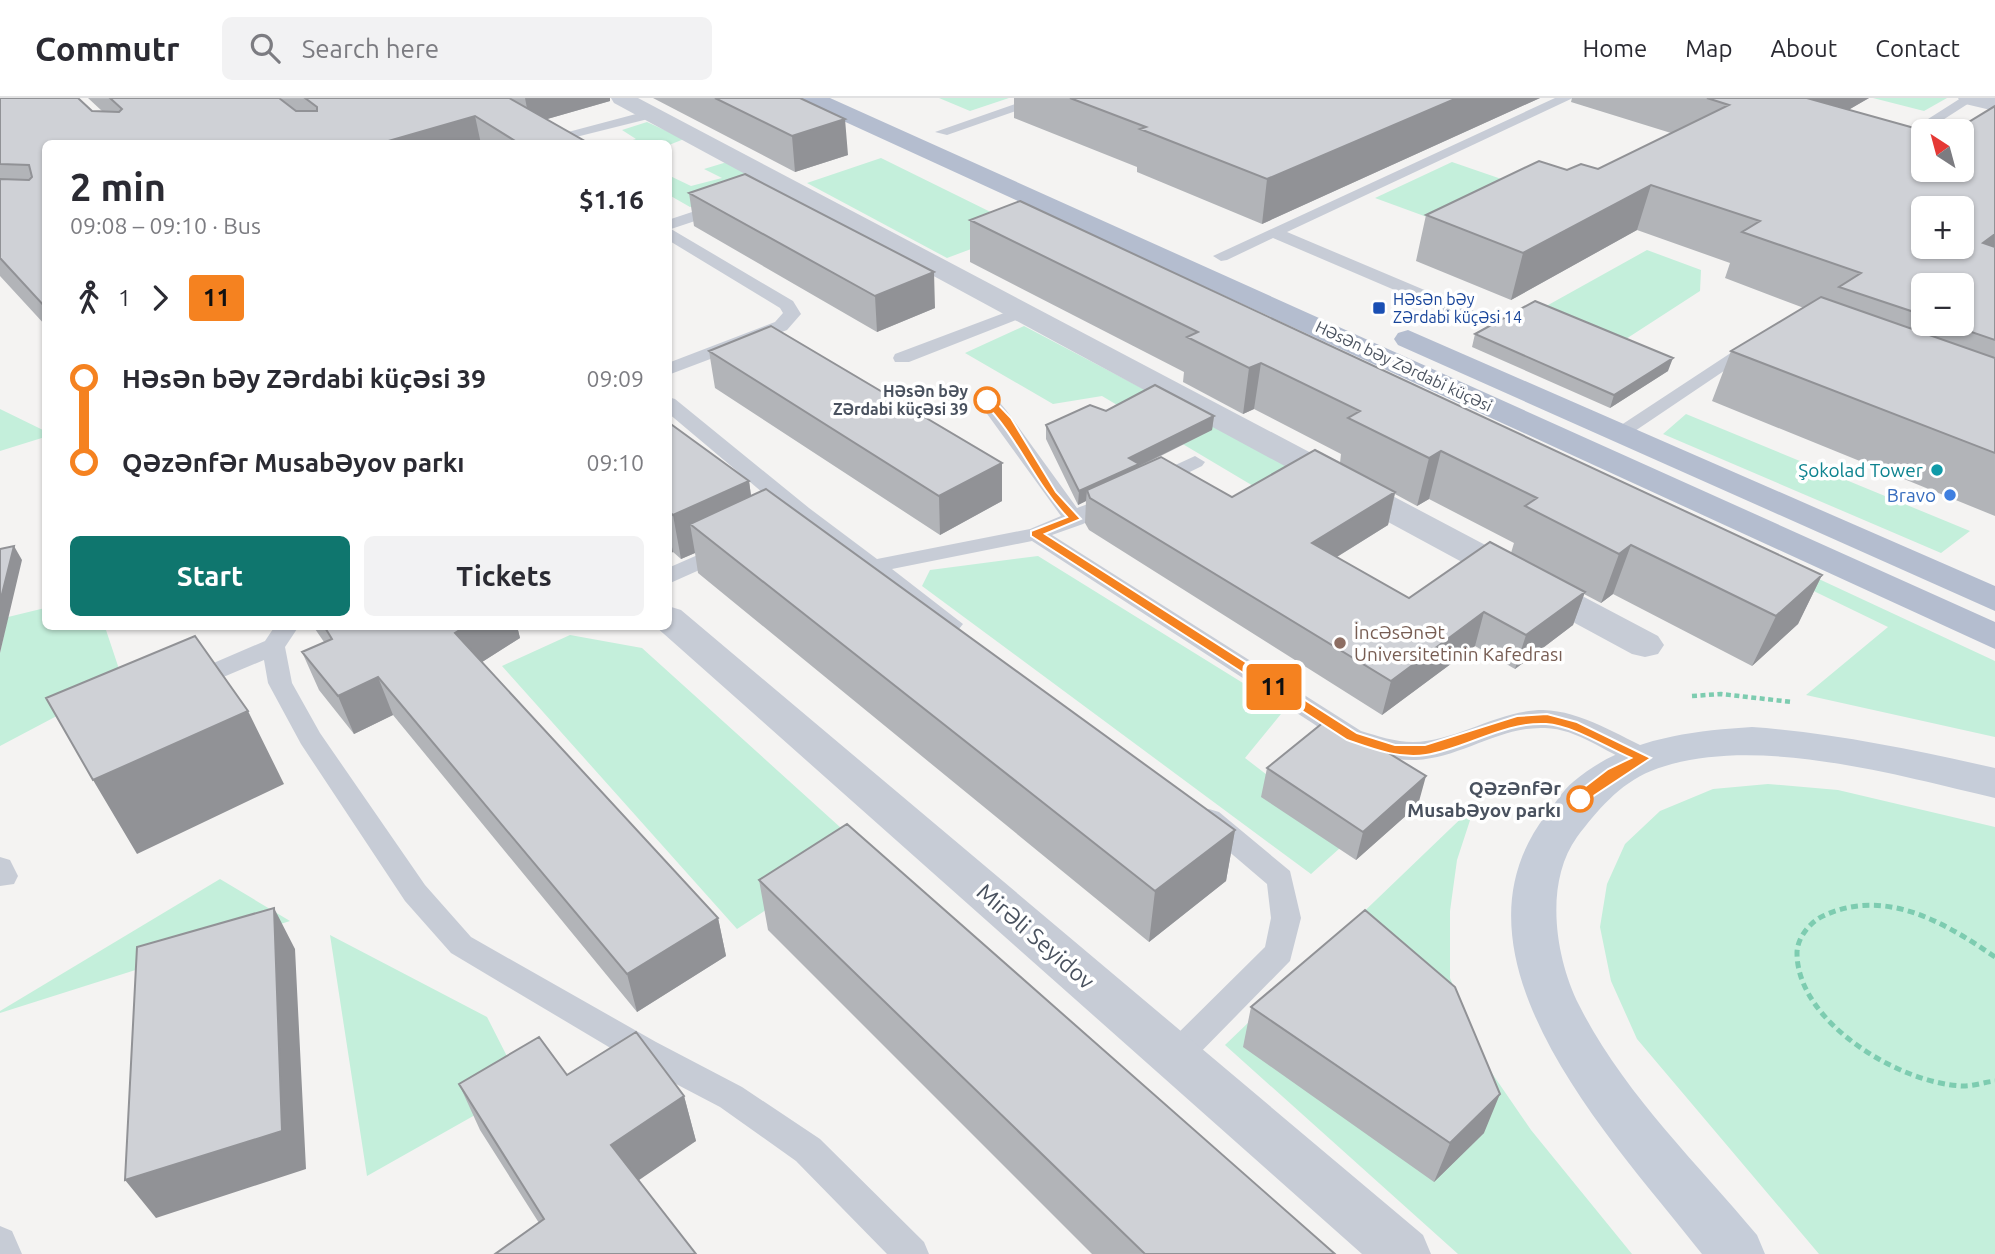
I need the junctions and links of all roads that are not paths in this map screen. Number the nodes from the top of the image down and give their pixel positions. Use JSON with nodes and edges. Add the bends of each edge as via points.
{"nodes":[{"id":1,"x":622,"y":98,"type":"edge"},
{"id":2,"x":812,"y":98,"type":"edge"},
{"id":3,"x":866,"y":98,"type":"edge"},
{"id":4,"x":1046,"y":98,"type":"edge"},
{"id":5,"x":1566,"y":98,"type":"edge"},
{"id":6,"x":1969,"y":98,"type":"edge"},
{"id":7,"x":1995,"y":105,"type":"edge"},
{"id":8,"x":651,"y":114,"type":"junction"},
{"id":9,"x":942,"y":132,"type":"junction"},
{"id":10,"x":543,"y":139,"type":"edge"},
{"id":11,"x":1879,"y":154,"type":"edge"},
{"id":12,"x":764,"y":193,"type":"junction"},
{"id":13,"x":672,"y":224,"type":"edge"},
{"id":14,"x":1273,"y":232,"type":"junction"},
{"id":15,"x":672,"y":235,"type":"edge"},
{"id":16,"x":1221,"y":256,"type":"junction"},
{"id":17,"x":1345,"y":311,"type":"dead end"},
{"id":18,"x":1020,"y":312,"type":"junction"},
{"id":19,"x":1473,"y":317,"type":"dead end"},
{"id":20,"x":1382,"y":328,"type":"dead end"},
{"id":21,"x":1777,"y":334,"type":"edge"},
{"id":22,"x":902,"y":358,"type":"dead end"},
{"id":23,"x":672,"y":368,"type":"edge"},
{"id":24,"x":987,"y":400,"type":"dead end"},
{"id":25,"x":672,"y":406,"type":"edge"},
{"id":26,"x":1619,"y":433,"type":"junction"},
{"id":27,"x":1195,"y":462,"type":"dead end"},
{"id":28,"x":801,"y":513,"type":"junction"},
{"id":29,"x":1075,"y":519,"type":"junction"},
{"id":30,"x":777,"y":524,"type":"edge"},
{"id":31,"x":1036,"y":534,"type":"junction"},
{"id":32,"x":741,"y":542,"type":"edge"},
{"id":33,"x":873,"y":566,"type":"junction"},
{"id":34,"x":672,"y":575,"type":"edge"},
{"id":35,"x":1995,"y":600,"type":"edge"},
{"id":36,"x":672,"y":621,"type":"edge"},
{"id":37,"x":280,"y":637,"type":"edge"},
{"id":38,"x":1995,"y":637,"type":"edge"},
{"id":39,"x":972,"y":640,"type":"edge"},
{"id":40,"x":1646,"y":645,"type":"dead end"},
{"id":41,"x":172,"y":691,"type":"edge"},
{"id":42,"x":1644,"y":758,"type":"junction"},
{"id":43,"x":1995,"y":783,"type":"edge"},
{"id":44,"x":1191,"y":805,"type":"edge"},
{"id":45,"x":1175,"y":1057,"type":"junction"},
{"id":46,"x":0,"y":1243,"type":"edge"},
{"id":47,"x":4,"y":1254,"type":"edge"},
{"id":48,"x":911,"y":1254,"type":"edge"},
{"id":49,"x":1403,"y":1254,"type":"edge"},
{"id":50,"x":1738,"y":1254,"type":"edge"}],
"edges":[{"from":1,"to":8,"type":"street"},
{"from":2,"to":38,"type":"main road","name":"Həsən bəy Zərdabi küçəsi"},
{"from":3,"to":9,"type":"main road","name":"Həsən bəy Zərdabi küçəsi"},
{"from":4,"to":9,"type":"lane"},
{"from":5,"to":14,"type":"lane"},
{"from":6,"to":7,"type":"street"},
{"from":6,"to":11,"type":"lane"},
{"from":8,"to":10,"type":"lane"},
{"from":8,"to":12,"type":"street"},
{"from":9,"to":16,"type":"main road","name":"Həsən bəy Zərdabi küçəsi"},
{"from":12,"to":13,"type":"lane"},
{"from":12,"to":18,"type":"street"},
{"from":14,"to":16,"type":"lane"},
{"from":14,"to":19,"type":"lane"},
{"from":15,"to":23,"type":"lane","via":[[787,305],[792,314],[781,326]]},
{"from":16,"to":17,"type":"main road","name":"Həsən bəy Zərdabi küçəsi"},
{"from":18,"to":22,"type":"lane"},
{"from":18,"to":40,"type":"street"},
{"from":20,"to":26,"type":"main road","name":"Həsən bəy Zərdabi küçəsi"},
{"from":21,"to":26,"type":"lane","via":[[1764,336]]},
{"from":24,"to":29,"type":"lane","via":[[1007,420],[1052,494]]},
{"from":25,"to":28,"type":"lane"},
{"from":26,"to":35,"type":"main road","name":"Həsən bəy Zərdabi küçəsi"},
{"from":27,"to":29,"type":"lane"},
{"from":28,"to":30,"type":"lane"},
{"from":28,"to":33,"type":"lane"},
{"from":29,"to":31,"type":"lane"},
{"from":31,"to":33,"type":"lane"},
{"from":31,"to":42,"type":"lane","via":[[1352,737],[1394,750],[1426,750],[1517,721],[1547,719],[1572,725]]},
{"from":32,"to":34,"type":"lane"},
{"from":33,"to":39,"type":"lane"},
{"from":36,"to":45,"type":"street","name":"Mirəli Seyidov"},
{"from":37,"to":41,"type":"lane"},
{"from":37,"to":48,"type":"lane","via":[[280,684],[310,737],[415,893],[461,945],[731,1097],[808,1150]]},
{"from":42,"to":43,"type":"main road","via":[[1693,745],[1782,741]]},
{"from":42,"to":50,"type":"main road","via":[[1613,773],[1580,799],[1558,825],[1541,858],[1534,892],[1543,972],[1559,1016],[1587,1062]]},
{"from":44,"to":45,"type":"lane","via":[[1280,879],[1286,918],[1279,952]]},
{"from":45,"to":49,"type":"street","name":"Mirəli Seyidov"},
{"from":46,"to":47,"type":"lane"}]}
